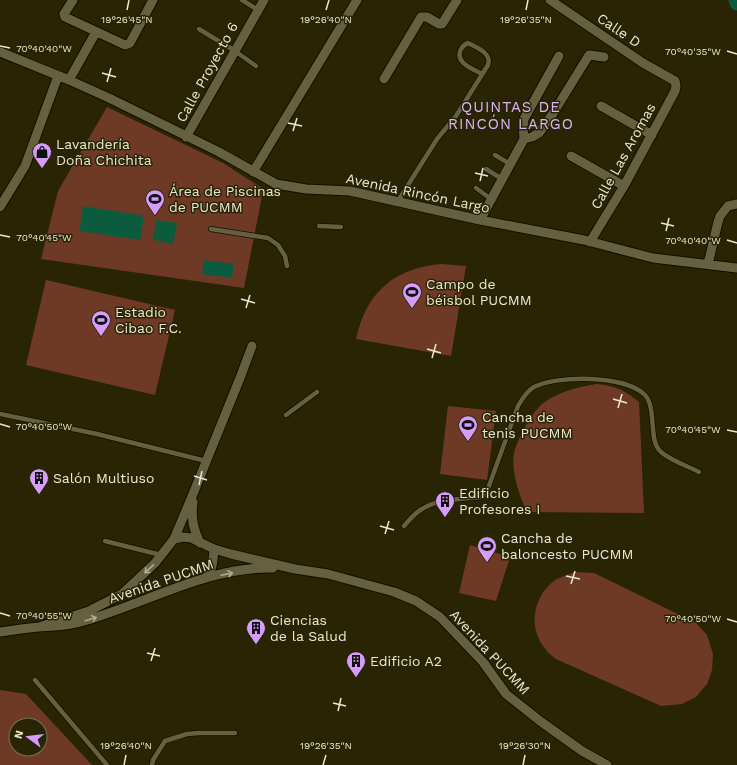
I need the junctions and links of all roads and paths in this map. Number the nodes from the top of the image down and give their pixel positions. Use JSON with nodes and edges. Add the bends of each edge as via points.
{"nodes":[{"id":1,"x":73,"y":0,"type":"edge"},
{"id":2,"x":153,"y":0,"type":"edge"},
{"id":3,"x":242,"y":0,"type":"edge"},
{"id":4,"x":264,"y":0,"type":"edge"},
{"id":5,"x":357,"y":0,"type":"edge"},
{"id":6,"x":457,"y":0,"type":"edge"},
{"id":7,"x":550,"y":0,"type":"edge"},
{"id":8,"x":258,"y":10,"type":"junction"},
{"id":9,"x":199,"y":29,"type":"dead end"},
{"id":10,"x":96,"y":32,"type":"junction"},
{"id":11,"x":235,"y":51,"type":"junction"},
{"id":12,"x":0,"y":52,"type":"edge"},
{"id":13,"x":558,"y":56,"type":"dead end"},
{"id":14,"x":604,"y":57,"type":"dead end"},
{"id":15,"x":256,"y":66,"type":"dead end"},
{"id":16,"x":482,"y":74,"type":"junction"},
{"id":17,"x":58,"y":76,"type":"junction"},
{"id":18,"x":384,"y":79,"type":"dead end"},
{"id":19,"x":69,"y":80,"type":"junction"},
{"id":20,"x":675,"y":82,"type":"joint"},
{"id":21,"x":601,"y":106,"type":"dead end"},
{"id":22,"x":652,"y":134,"type":"junction"},
{"id":23,"x":186,"y":136,"type":"junction"},
{"id":24,"x":524,"y":138,"type":"junction"},
{"id":25,"x":495,"y":154,"type":"dead end"},
{"id":26,"x":571,"y":156,"type":"dead end"},
{"id":27,"x":510,"y":164,"type":"junction"},
{"id":28,"x":486,"y":168,"type":"dead end"},
{"id":29,"x":253,"y":172,"type":"junction"},
{"id":30,"x":502,"y":179,"type":"junction"},
{"id":31,"x":624,"y":186,"type":"junction"},
{"id":32,"x":476,"y":188,"type":"dead end"},
{"id":33,"x":491,"y":199,"type":"junction"},
{"id":34,"x":398,"y":201,"type":"junction"},
{"id":35,"x":737,"y":204,"type":"edge"},
{"id":36,"x":0,"y":207,"type":"edge"},
{"id":37,"x":480,"y":220,"type":"junction"},
{"id":38,"x":319,"y":226,"type":"dead end"},
{"id":39,"x":341,"y":227,"type":"dead end"},
{"id":40,"x":211,"y":229,"type":"dead end"},
{"id":41,"x":590,"y":242,"type":"junction"},
{"id":42,"x":708,"y":264,"type":"junction"},
{"id":43,"x":287,"y":266,"type":"dead end"},
{"id":44,"x":737,"y":268,"type":"edge"},
{"id":45,"x":252,"y":346,"type":"dead end"},
{"id":46,"x":317,"y":392,"type":"dead end"},
{"id":47,"x":0,"y":414,"type":"edge"},
{"id":48,"x":286,"y":415,"type":"dead end"},
{"id":49,"x":206,"y":461,"type":"junction"},
{"id":50,"x":698,"y":472,"type":"dead end"},
{"id":51,"x":193,"y":494,"type":"junction"},
{"id":52,"x":404,"y":526,"type":"dead end"},
{"id":53,"x":174,"y":539,"type":"junction"},
{"id":54,"x":105,"y":541,"type":"dead end"},
{"id":55,"x":200,"y":543,"type":"junction"},
{"id":56,"x":214,"y":549,"type":"junction"},
{"id":57,"x":161,"y":554,"type":"junction"},
{"id":58,"x":295,"y":569,"type":"junction"},
{"id":59,"x":206,"y":578,"type":"junction"},
{"id":60,"x":39,"y":627,"type":"junction"},
{"id":61,"x":0,"y":632,"type":"edge"},
{"id":62,"x":34,"y":680,"type":"dead end"},
{"id":63,"x":235,"y":733,"type":"dead end"},
{"id":64,"x":108,"y":765,"type":"edge"},
{"id":65,"x":152,"y":765,"type":"edge"},
{"id":66,"x":607,"y":765,"type":"edge"}],
"edges":[{"from":1,"to":10,"type":"street","via":[[64,14],[65,17]]},
{"from":2,"to":10,"type":"street","via":[[130,43],[126,45]]},
{"from":3,"to":8,"type":"lane"},
{"from":4,"to":8,"type":"street","name":"Calle Proyecto 6"},
{"from":5,"to":29,"type":"street"},
{"from":6,"to":18,"type":"street","via":[[442,24],[421,17]]},
{"from":7,"to":20,"type":"street","name":"Calle D"},
{"from":8,"to":11,"type":"street","name":"Calle Proyecto 6"},
{"from":9,"to":11,"type":"lane"},
{"from":10,"to":19,"type":"street"},
{"from":11,"to":15,"type":"lane"},
{"from":11,"to":23,"type":"street","name":"Calle Proyecto 6"},
{"from":12,"to":17,"type":"street","name":"Avenida Rincón Largo"},
{"from":13,"to":24,"type":"street","via":[[524,119]]},
{"from":14,"to":24,"type":"street","via":[[589,55],[540,133]]},
{"from":16,"to":16,"type":"lane","via":[[490,60],[468,43],[461,49],[459,59]]},
{"from":16,"to":34,"type":"lane"},
{"from":17,"to":19,"type":"street","name":"Avenida Rincón Largo"},
{"from":17,"to":36,"type":"street","via":[[25,166]]},
{"from":19,"to":23,"type":"street","name":"Avenida Rincón Largo"},
{"from":20,"to":22,"type":"street","name":"Calle Las Aromas","via":[[675,91]]},
{"from":21,"to":22,"type":"street"},
{"from":22,"to":31,"type":"street","name":"Calle Las Aromas"},
{"from":23,"to":29,"type":"street","name":"Avenida Rincón Largo"},
{"from":24,"to":27,"type":"street"},
{"from":25,"to":27,"type":"lane"},
{"from":26,"to":31,"type":"street"},
{"from":27,"to":30,"type":"street"},
{"from":28,"to":30,"type":"lane"},
{"from":29,"to":34,"type":"street","name":"Avenida Rincón Largo","via":[[276,184],[306,189],[350,190]]},
{"from":30,"to":33,"type":"street"},
{"from":31,"to":41,"type":"street","name":"Calle Las Aromas"},
{"from":32,"to":33,"type":"lane"},
{"from":33,"to":37,"type":"street"},
{"from":34,"to":37,"type":"street","name":"Avenida Rincón Largo"},
{"from":35,"to":42,"type":"street","via":[[728,206],[720,216]]},
{"from":37,"to":41,"type":"street","name":"Avenida Rincón Largo"},
{"from":38,"to":39,"type":"lane"},
{"from":40,"to":43,"type":"lane","via":[[268,238],[278,246]]},
{"from":41,"to":42,"type":"street","name":"Avenida Rincón Largo","via":[[653,258]]},
{"from":42,"to":44,"type":"street","name":"Avenida Rincón Largo"},
{"from":45,"to":49,"type":"street"},
{"from":46,"to":48,"type":"lane"},
{"from":47,"to":49,"type":"lane","via":[[97,434]]},
{"from":49,"to":51,"type":"street"},
{"from":50,"to":52,"type":"lane","via":[[657,448],[649,400],[639,390],[614,382],[571,378],[534,388],[526,394],[518,406],[486,494],[428,506],[417,512]]},
{"from":51,"to":53,"type":"street"},
{"from":51,"to":55,"type":"street","via":[[194,531]]},
{"from":53,"to":55,"type":"street","name":"Avenida PUCMM","via":[[191,538]]},
{"from":53,"to":57,"type":"street","name":"Avenida PUCMM"},
{"from":54,"to":57,"type":"lane"},
{"from":55,"to":56,"type":"street","name":"Avenida PUCMM"},
{"from":56,"to":58,"type":"street","name":"Avenida PUCMM"},
{"from":56,"to":59,"type":"street","via":[[214,564]]},
{"from":57,"to":60,"type":"street","name":"Avenida PUCMM","one_way":true,"via":[[122,594],[89,611]]},
{"from":59,"to":58,"type":"street","name":"Avenida PUCMM","one_way":true,"via":[[262,568]]},
{"from":58,"to":66,"type":"street","name":"Avenida PUCMM","via":[[328,574],[394,592],[416,601],[440,617],[482,662],[506,694],[582,751]]},
{"from":60,"to":59,"type":"street","name":"Avenida PUCMM","one_way":true,"via":[[83,622]]},
{"from":60,"to":61,"type":"street","name":"Avenida PUCMM"},
{"from":62,"to":64,"type":"lane"},
{"from":63,"to":65,"type":"lane","via":[[187,734],[165,741]]}]}
